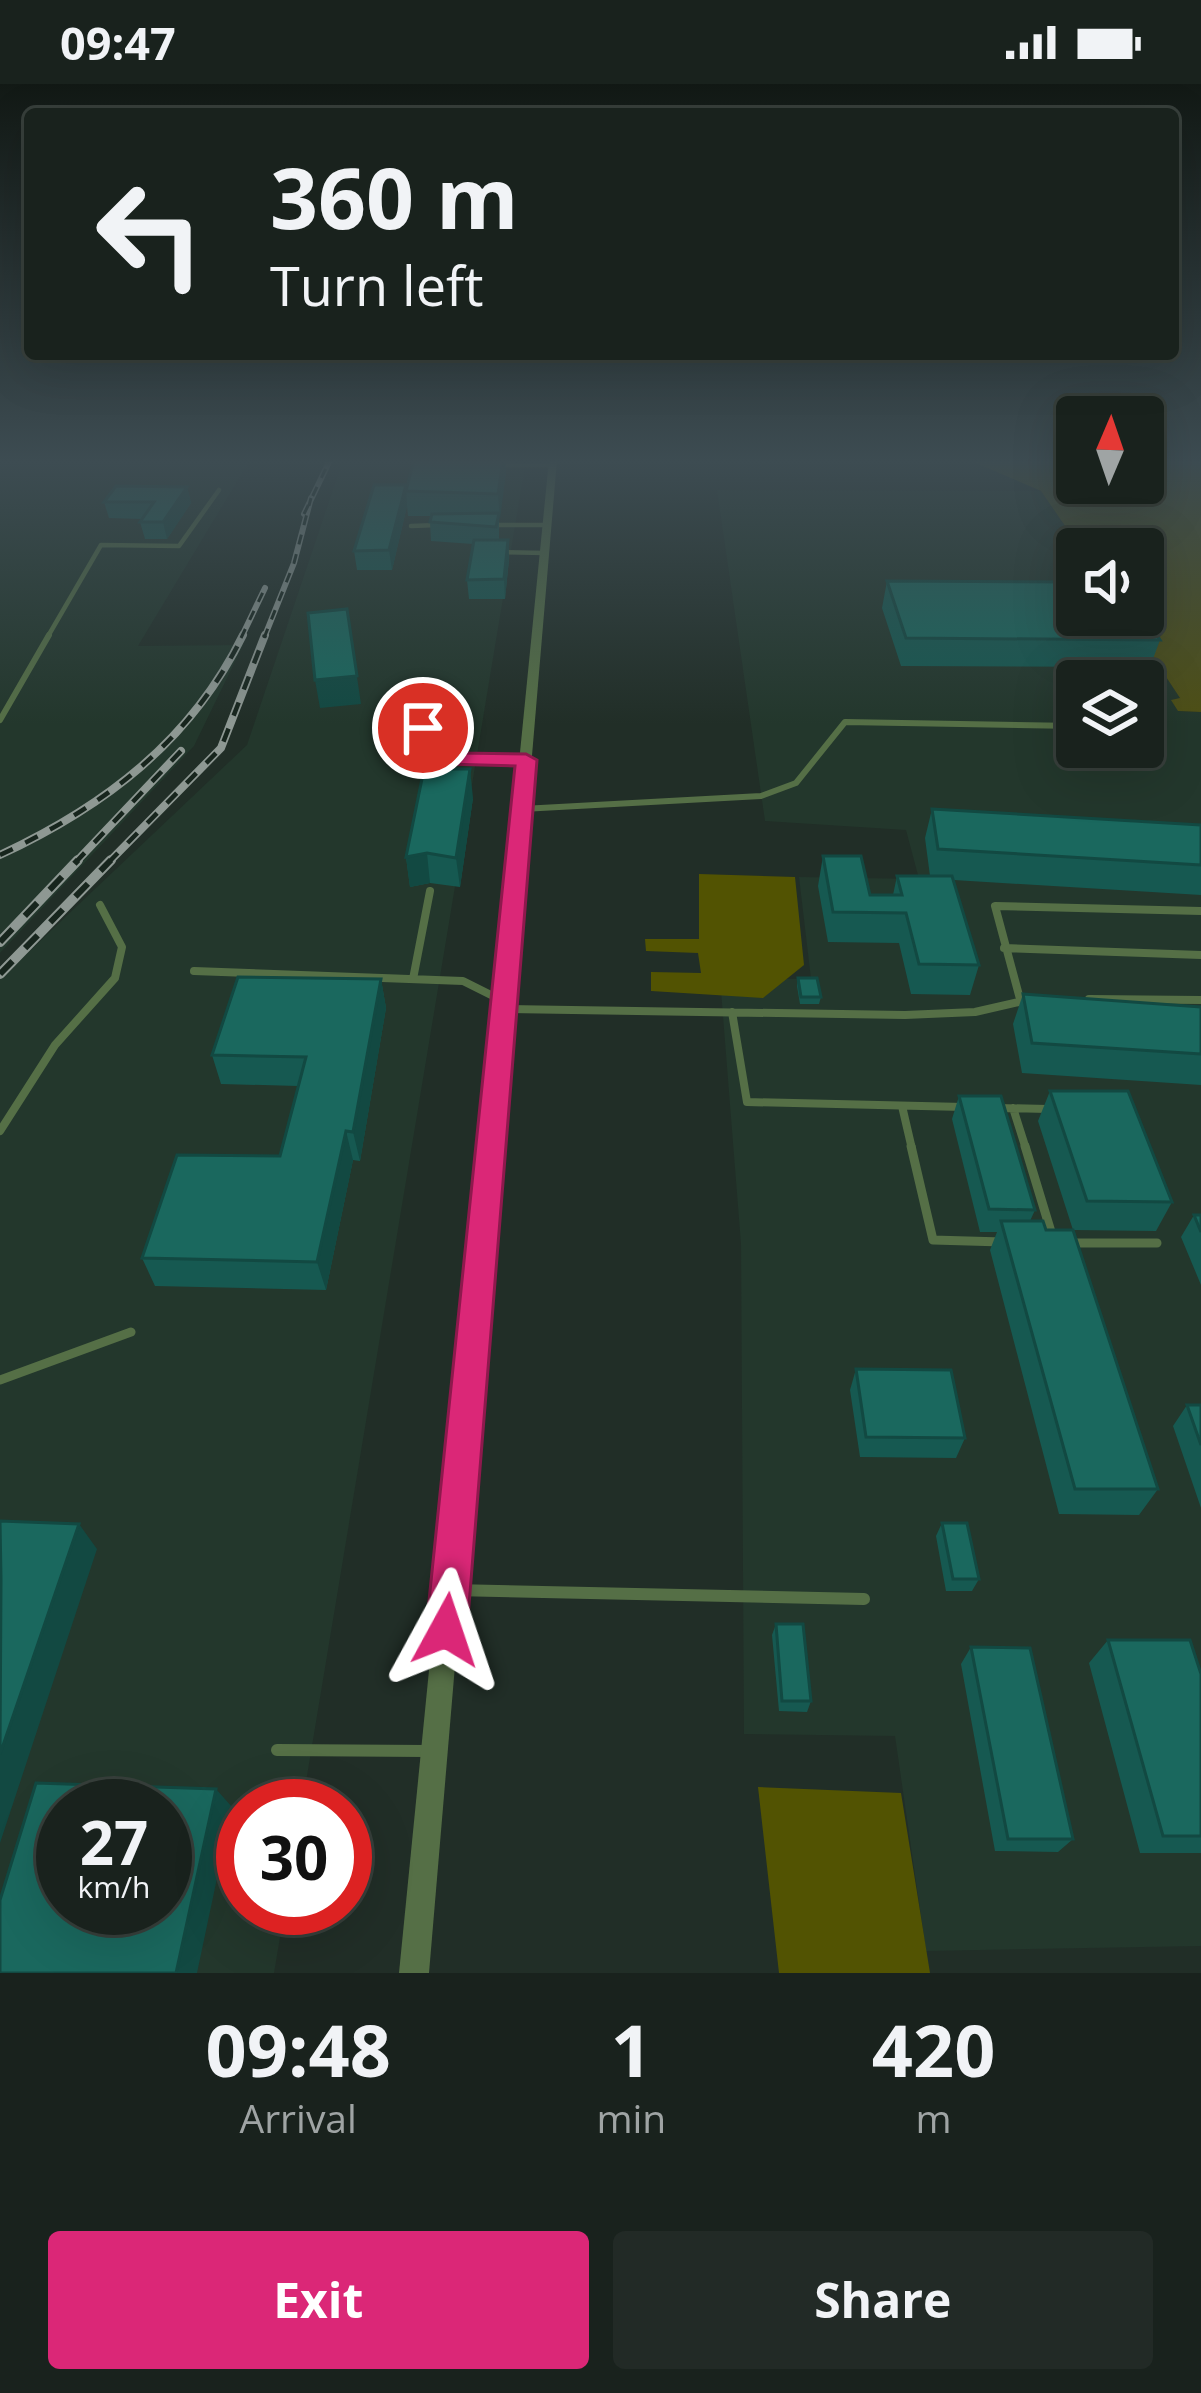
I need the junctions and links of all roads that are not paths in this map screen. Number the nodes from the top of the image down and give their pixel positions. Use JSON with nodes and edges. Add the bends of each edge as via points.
{"nodes":[{"id":1,"x":99,"y":548,"type":"edge"},
{"id":2,"x":546,"y":548,"type":"edge"},
{"id":3,"x":485,"y":552,"type":"edge"},
{"id":4,"x":545,"y":553,"type":"junction"},
{"id":5,"x":393,"y":696,"type":"dead end"},
{"id":6,"x":0,"y":720,"type":"edge"},
{"id":7,"x":1056,"y":726,"type":"edge"},
{"id":8,"x":526,"y":760,"type":"junction"},
{"id":9,"x":522,"y":809,"type":"junction"},
{"id":10,"x":430,"y":891,"type":"dead end"},
{"id":11,"x":100,"y":905,"type":"dead end"},
{"id":12,"x":1201,"y":911,"type":"edge"},
{"id":13,"x":1004,"y":948,"type":"junction"},
{"id":14,"x":1201,"y":955,"type":"edge"},
{"id":15,"x":194,"y":971,"type":"dead end"},
{"id":16,"x":412,"y":979,"type":"junction"},
{"id":17,"x":1020,"y":999,"type":"junction"},
{"id":18,"x":1043,"y":999,"type":"edge"},
{"id":19,"x":1065,"y":999,"type":"edge"},
{"id":20,"x":1201,"y":1000,"type":"edge"},
{"id":21,"x":504,"y":1005,"type":"junction"},
{"id":22,"x":732,"y":1012,"type":"junction"},
{"id":23,"x":902,"y":1106,"type":"junction"},
{"id":24,"x":969,"y":1108,"type":"edge"},
{"id":25,"x":991,"y":1108,"type":"edge"},
{"id":26,"x":1013,"y":1108,"type":"junction"},
{"id":27,"x":1058,"y":1109,"type":"edge"},
{"id":28,"x":0,"y":1131,"type":"edge"},
{"id":29,"x":1007,"y":1242,"type":"edge"},
{"id":30,"x":1030,"y":1242,"type":"edge"},
{"id":31,"x":1054,"y":1243,"type":"junction"},
{"id":32,"x":1156,"y":1243,"type":"dead end"},
{"id":33,"x":130,"y":1332,"type":"dead end"},
{"id":34,"x":0,"y":1380,"type":"edge"},
{"id":35,"x":450,"y":1590,"type":"junction"},
{"id":36,"x":864,"y":1599,"type":"dead end"},
{"id":37,"x":277,"y":1750,"type":"dead end"},
{"id":38,"x":435,"y":1751,"type":"junction"},
{"id":39,"x":414,"y":1973,"type":"edge"}],
"edges":[{"from":1,"to":6,"type":"lane"},
{"from":2,"to":4,"type":"street"},
{"from":3,"to":4,"type":"lane"},
{"from":4,"to":8,"type":"street"},
{"from":5,"to":8,"type":"lane","via":[[454,760]]},
{"from":7,"to":9,"type":"lane","via":[[844,722],[796,783],[761,796]]},
{"from":8,"to":9,"type":"street"},
{"from":9,"to":21,"type":"street"},
{"from":10,"to":16,"type":"lane"},
{"from":11,"to":28,"type":"lane","via":[[122,947],[115,979],[55,1045]]},
{"from":12,"to":13,"type":"lane","via":[[1002,904],[993,911]]},
{"from":13,"to":14,"type":"lane"},
{"from":13,"to":17,"type":"lane"},
{"from":15,"to":16,"type":"lane"},
{"from":16,"to":21,"type":"lane","via":[[463,981]]},
{"from":17,"to":18,"type":"lane"},
{"from":17,"to":22,"type":"lane","via":[[975,1012]]},
{"from":19,"to":20,"type":"lane"},
{"from":21,"to":22,"type":"lane"},
{"from":21,"to":35,"type":"street"},
{"from":22,"to":23,"type":"lane","via":[[747,1102]]},
{"from":23,"to":24,"type":"lane"},
{"from":23,"to":29,"type":"lane","via":[[933,1240]]},
{"from":25,"to":26,"type":"lane"},
{"from":26,"to":27,"type":"lane"},
{"from":26,"to":31,"type":"lane"},
{"from":30,"to":31,"type":"lane"},
{"from":31,"to":32,"type":"lane"},
{"from":33,"to":34,"type":"lane"},
{"from":35,"to":36,"type":"lane"},
{"from":35,"to":38,"type":"street"},
{"from":37,"to":38,"type":"lane"},
{"from":38,"to":39,"type":"street"}]}
